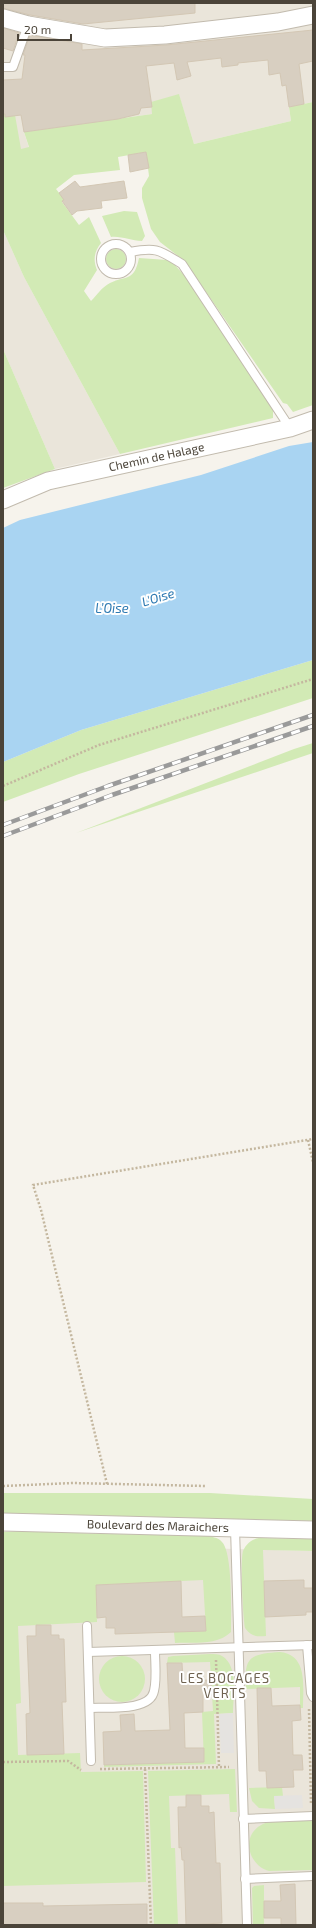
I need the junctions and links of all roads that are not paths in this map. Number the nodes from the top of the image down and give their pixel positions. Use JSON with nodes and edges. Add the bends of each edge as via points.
{"nodes":[{"id":1,"x":313,"y":15,"type":"edge"},
{"id":2,"x":3,"y":18,"type":"edge"},
{"id":3,"x":28,"y":25,"type":"junction"},
{"id":4,"x":3,"y":67,"type":"edge"},
{"id":5,"x":130,"y":252,"type":"dead end"},
{"id":6,"x":313,"y":420,"type":"edge"},
{"id":7,"x":290,"y":428,"type":"junction"},
{"id":8,"x":3,"y":500,"type":"edge"},
{"id":9,"x":3,"y":1522,"type":"edge"},
{"id":10,"x":235,"y":1528,"type":"junction"},
{"id":11,"x":313,"y":1530,"type":"edge"},
{"id":12,"x":87,"y":1626,"type":"dead end"},
{"id":13,"x":310,"y":1645,"type":"edge"},
{"id":14,"x":238,"y":1647,"type":"junction"},
{"id":15,"x":155,"y":1651,"type":"junction"},
{"id":16,"x":88,"y":1652,"type":"junction"},
{"id":17,"x":313,"y":1697,"type":"edge"},
{"id":18,"x":90,"y":1708,"type":"junction"},
{"id":19,"x":92,"y":1761,"type":"dead end"},
{"id":20,"x":312,"y":1816,"type":"edge"},
{"id":21,"x":244,"y":1819,"type":"junction"},
{"id":22,"x":313,"y":1876,"type":"edge"},
{"id":23,"x":245,"y":1879,"type":"junction"},
{"id":24,"x":247,"y":1925,"type":"edge"}],
"edges":[{"from":1,"to":3,"type":"street","via":[[278,22],[105,38]]},
{"from":2,"to":3,"type":"street"},
{"from":3,"to":4,"type":"lane","via":[[13,67]]},
{"from":5,"to":7,"type":"lane","via":[[159,250],[182,264]]},
{"from":6,"to":7,"type":"street","name":"Chemin de Halage"},
{"from":7,"to":8,"type":"street","name":"Chemin de Halage","via":[[48,481]]},
{"from":9,"to":10,"type":"street","name":"Boulevard des Maraichers"},
{"from":10,"to":11,"type":"street","name":"Boulevard des Maraichers"},
{"from":10,"to":14,"type":"lane"},
{"from":12,"to":16,"type":"lane"},
{"from":13,"to":14,"type":"lane"},
{"from":13,"to":17,"type":"lane"},
{"from":14,"to":15,"type":"lane"},
{"from":14,"to":21,"type":"lane"},
{"from":15,"to":16,"type":"lane"},
{"from":15,"to":18,"type":"lane","via":[[155,1690],[146,1702],[133,1706]]},
{"from":16,"to":18,"type":"lane"},
{"from":18,"to":19,"type":"lane"},
{"from":20,"to":21,"type":"lane"},
{"from":21,"to":23,"type":"lane"},
{"from":22,"to":23,"type":"lane"},
{"from":23,"to":24,"type":"lane"}]}
